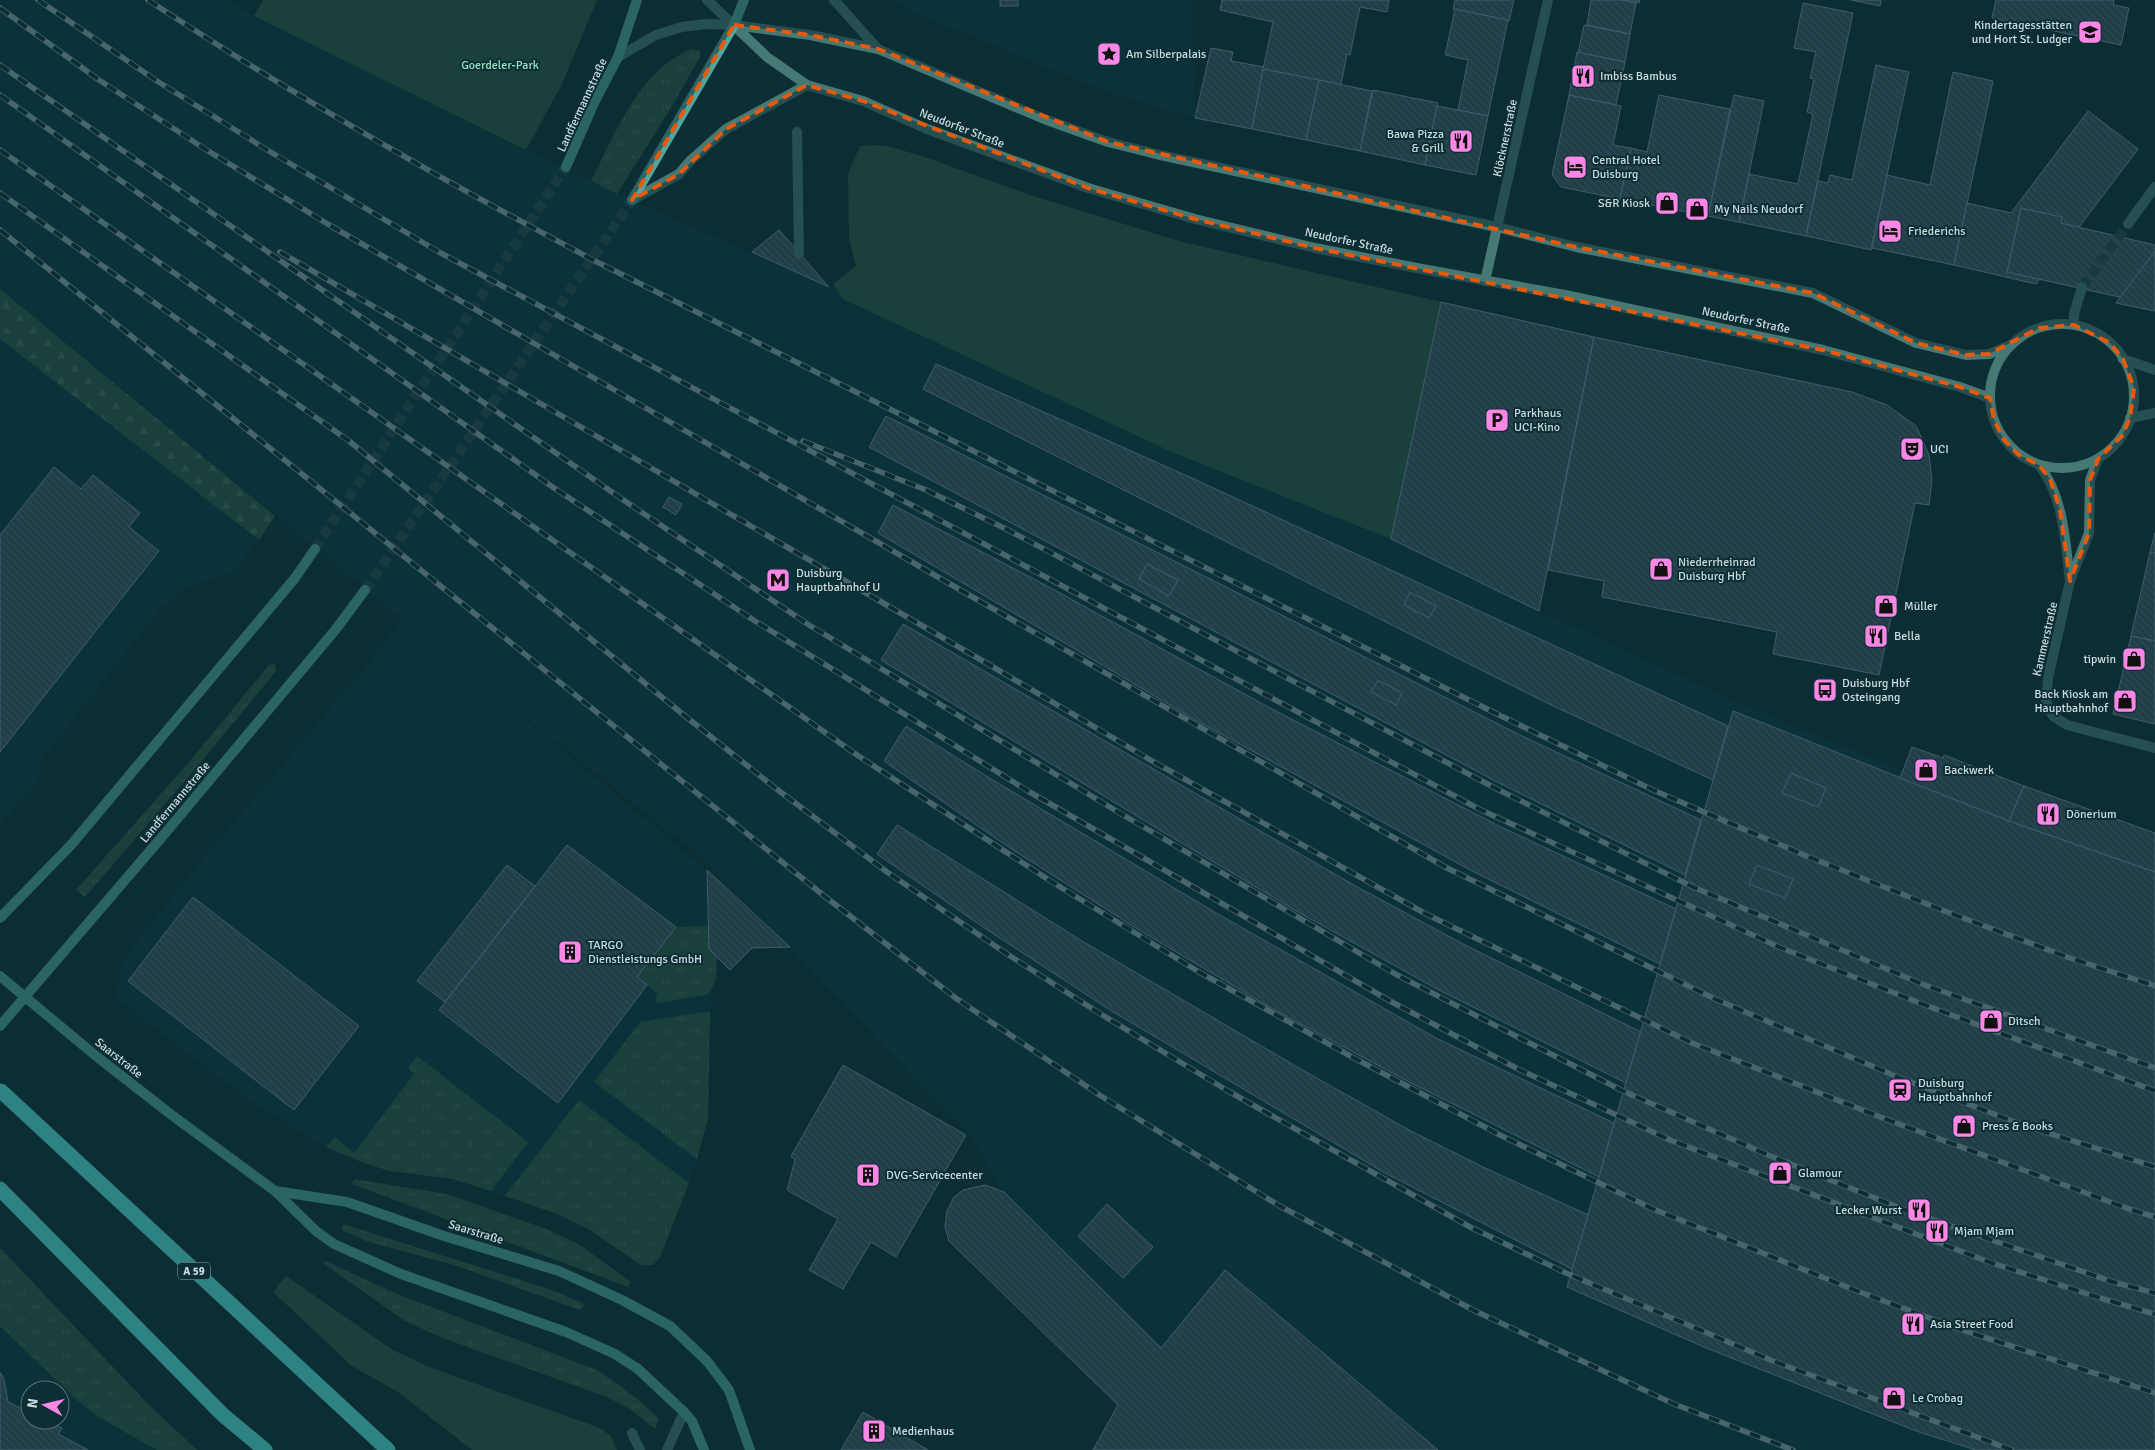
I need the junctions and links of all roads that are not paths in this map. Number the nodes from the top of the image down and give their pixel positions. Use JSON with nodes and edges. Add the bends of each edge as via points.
{"nodes":[{"id":1,"x":637,"y":0,"type":"edge"},
{"id":2,"x":707,"y":0,"type":"edge"},
{"id":3,"x":744,"y":0,"type":"edge"},
{"id":4,"x":834,"y":0,"type":"edge"},
{"id":5,"x":1548,"y":0,"type":"edge"},
{"id":6,"x":734,"y":25,"type":"junction"},
{"id":7,"x":878,"y":49,"type":"junction"},
{"id":8,"x":618,"y":57,"type":"junction"},
{"id":9,"x":807,"y":85,"type":"junction"},
{"id":10,"x":797,"y":132,"type":"dead end"},
{"id":11,"x":566,"y":166,"type":"tunnel mouth"},
{"id":12,"x":2155,"y":187,"type":"edge"},
{"id":13,"x":632,"y":200,"type":"joint"},
{"id":14,"x":2128,"y":224,"type":"tunnel mouth"},
{"id":15,"x":1498,"y":226,"type":"junction"},
{"id":16,"x":800,"y":253,"type":"dead end"},
{"id":17,"x":1485,"y":281,"type":"junction"},
{"id":18,"x":2082,"y":287,"type":"tunnel mouth"},
{"id":19,"x":2074,"y":325,"type":"junction"},
{"id":20,"x":2011,"y":345,"type":"junction"},
{"id":21,"x":2123,"y":359,"type":"junction"},
{"id":22,"x":2155,"y":370,"type":"edge"},
{"id":23,"x":1990,"y":398,"type":"junction"},
{"id":24,"x":2155,"y":413,"type":"edge"},
{"id":25,"x":2130,"y":418,"type":"junction"},
{"id":26,"x":2098,"y":459,"type":"junction"},
{"id":27,"x":2039,"y":465,"type":"junction"},
{"id":28,"x":315,"y":549,"type":"tunnel mouth"},
{"id":29,"x":2070,"y":581,"type":"junction"},
{"id":30,"x":365,"y":590,"type":"tunnel mouth"},
{"id":31,"x":2155,"y":748,"type":"edge"},
{"id":32,"x":0,"y":918,"type":"edge"},
{"id":33,"x":0,"y":976,"type":"edge"},
{"id":34,"x":26,"y":998,"type":"junction"},
{"id":35,"x":0,"y":1026,"type":"edge"},
{"id":36,"x":1,"y":1091,"type":"edge"},
{"id":37,"x":0,"y":1189,"type":"edge"},
{"id":38,"x":275,"y":1191,"type":"junction"},
{"id":39,"x":684,"y":1412,"type":"junction"},
{"id":40,"x":632,"y":1433,"type":"dead end"},
{"id":41,"x":265,"y":1450,"type":"edge"},
{"id":42,"x":388,"y":1450,"type":"edge"},
{"id":43,"x":640,"y":1450,"type":"edge"},
{"id":44,"x":667,"y":1450,"type":"edge"},
{"id":45,"x":704,"y":1450,"type":"edge"},
{"id":46,"x":750,"y":1450,"type":"edge"}],
"edges":[{"from":1,"to":8,"type":"main road"},
{"from":2,"to":6,"type":"street","name":"Neudorfer Straße"},
{"from":3,"to":6,"type":"main road"},
{"from":4,"to":7,"type":"street"},
{"from":5,"to":15,"type":"street","name":"Klöcknerstraße"},
{"from":6,"to":7,"type":"street","name":"Landfermannstraße","via":[[810,35]]},
{"from":6,"to":8,"type":"street","name":"Landfermannstraße","via":[[682,27],[656,35]]},
{"from":6,"to":9,"type":"street","name":"Neudorfer Straße","via":[[767,57]]},
{"from":6,"to":13,"type":"main road"},
{"from":7,"to":15,"type":"street","via":[[1044,119],[1108,142],[1265,179]]},
{"from":8,"to":11,"type":"main road","name":"Landfermannstraße"},
{"from":9,"to":13,"type":"street","via":[[726,129],[678,174]]},
{"from":9,"to":17,"type":"street","name":"Neudorfer Straße","via":[[863,101],[926,129],[1096,191],[1306,245]]},
{"from":10,"to":16,"type":"street"},
{"from":12,"to":14,"type":"street"},
{"from":15,"to":17,"type":"street","name":"Klöcknerstraße"},
{"from":15,"to":20,"type":"street","via":[[1576,247],[1813,294],[1916,343],[1966,355],[1989,354]]},
{"from":17,"to":23,"type":"street","name":"Neudorfer Straße","via":[[1823,350],[1951,384]]},
{"from":18,"to":19,"type":"street"},
{"from":19,"to":20,"type":"street","via":[[2056,324],[2039,328],[2024,334]]},
{"from":19,"to":21,"type":"street","via":[[2094,332],[2110,343]]},
{"from":20,"to":23,"type":"street","via":[[1999,360]]},
{"from":21,"to":22,"type":"street"},
{"from":21,"to":25,"type":"street","via":[[2134,388]]},
{"from":23,"to":27,"type":"street","via":[[1994,420],[2004,440],[2019,455]]},
{"from":24,"to":25,"type":"street"},
{"from":25,"to":26,"type":"street","via":[[2122,436]]},
{"from":26,"to":27,"type":"street","via":[[2080,467],[2059,469]]},
{"from":26,"to":29,"type":"street","name":"Kammerstraße","via":[[2090,480],[2090,533]]},
{"from":27,"to":29,"type":"street","name":"Kammerstraße","via":[[2050,479],[2060,510]]},
{"from":28,"to":32,"type":"main road","via":[[295,578],[71,845]]},
{"from":29,"to":31,"type":"street","name":"Kammerstraße","via":[[2048,678],[2046,702],[2053,716],[2067,725]]},
{"from":30,"to":34,"type":"main road","name":"Landfermannstraße"},
{"from":33,"to":34,"type":"main road","name":"Saarstraße"},
{"from":34,"to":35,"type":"main road","name":"Landfermannstraße"},
{"from":34,"to":38,"type":"main road","name":"Saarstraße","via":[[173,1116]]},
{"from":36,"to":42,"type":"highway","number":"A 59"},
{"from":37,"to":41,"type":"highway","via":[[223,1415]]},
{"from":38,"to":39,"type":"main road","name":"Saarstraße","via":[[334,1244],[401,1274],[566,1332],[615,1354],[638,1369]]},
{"from":38,"to":46,"type":"main road","name":"Saarstraße","via":[[346,1202],[560,1271],[670,1326],[707,1360],[730,1390]]},
{"from":39,"to":44,"type":"street"},
{"from":39,"to":45,"type":"main road","name":"Saarstraße","via":[[692,1421]]},
{"from":40,"to":43,"type":"street"}]}
